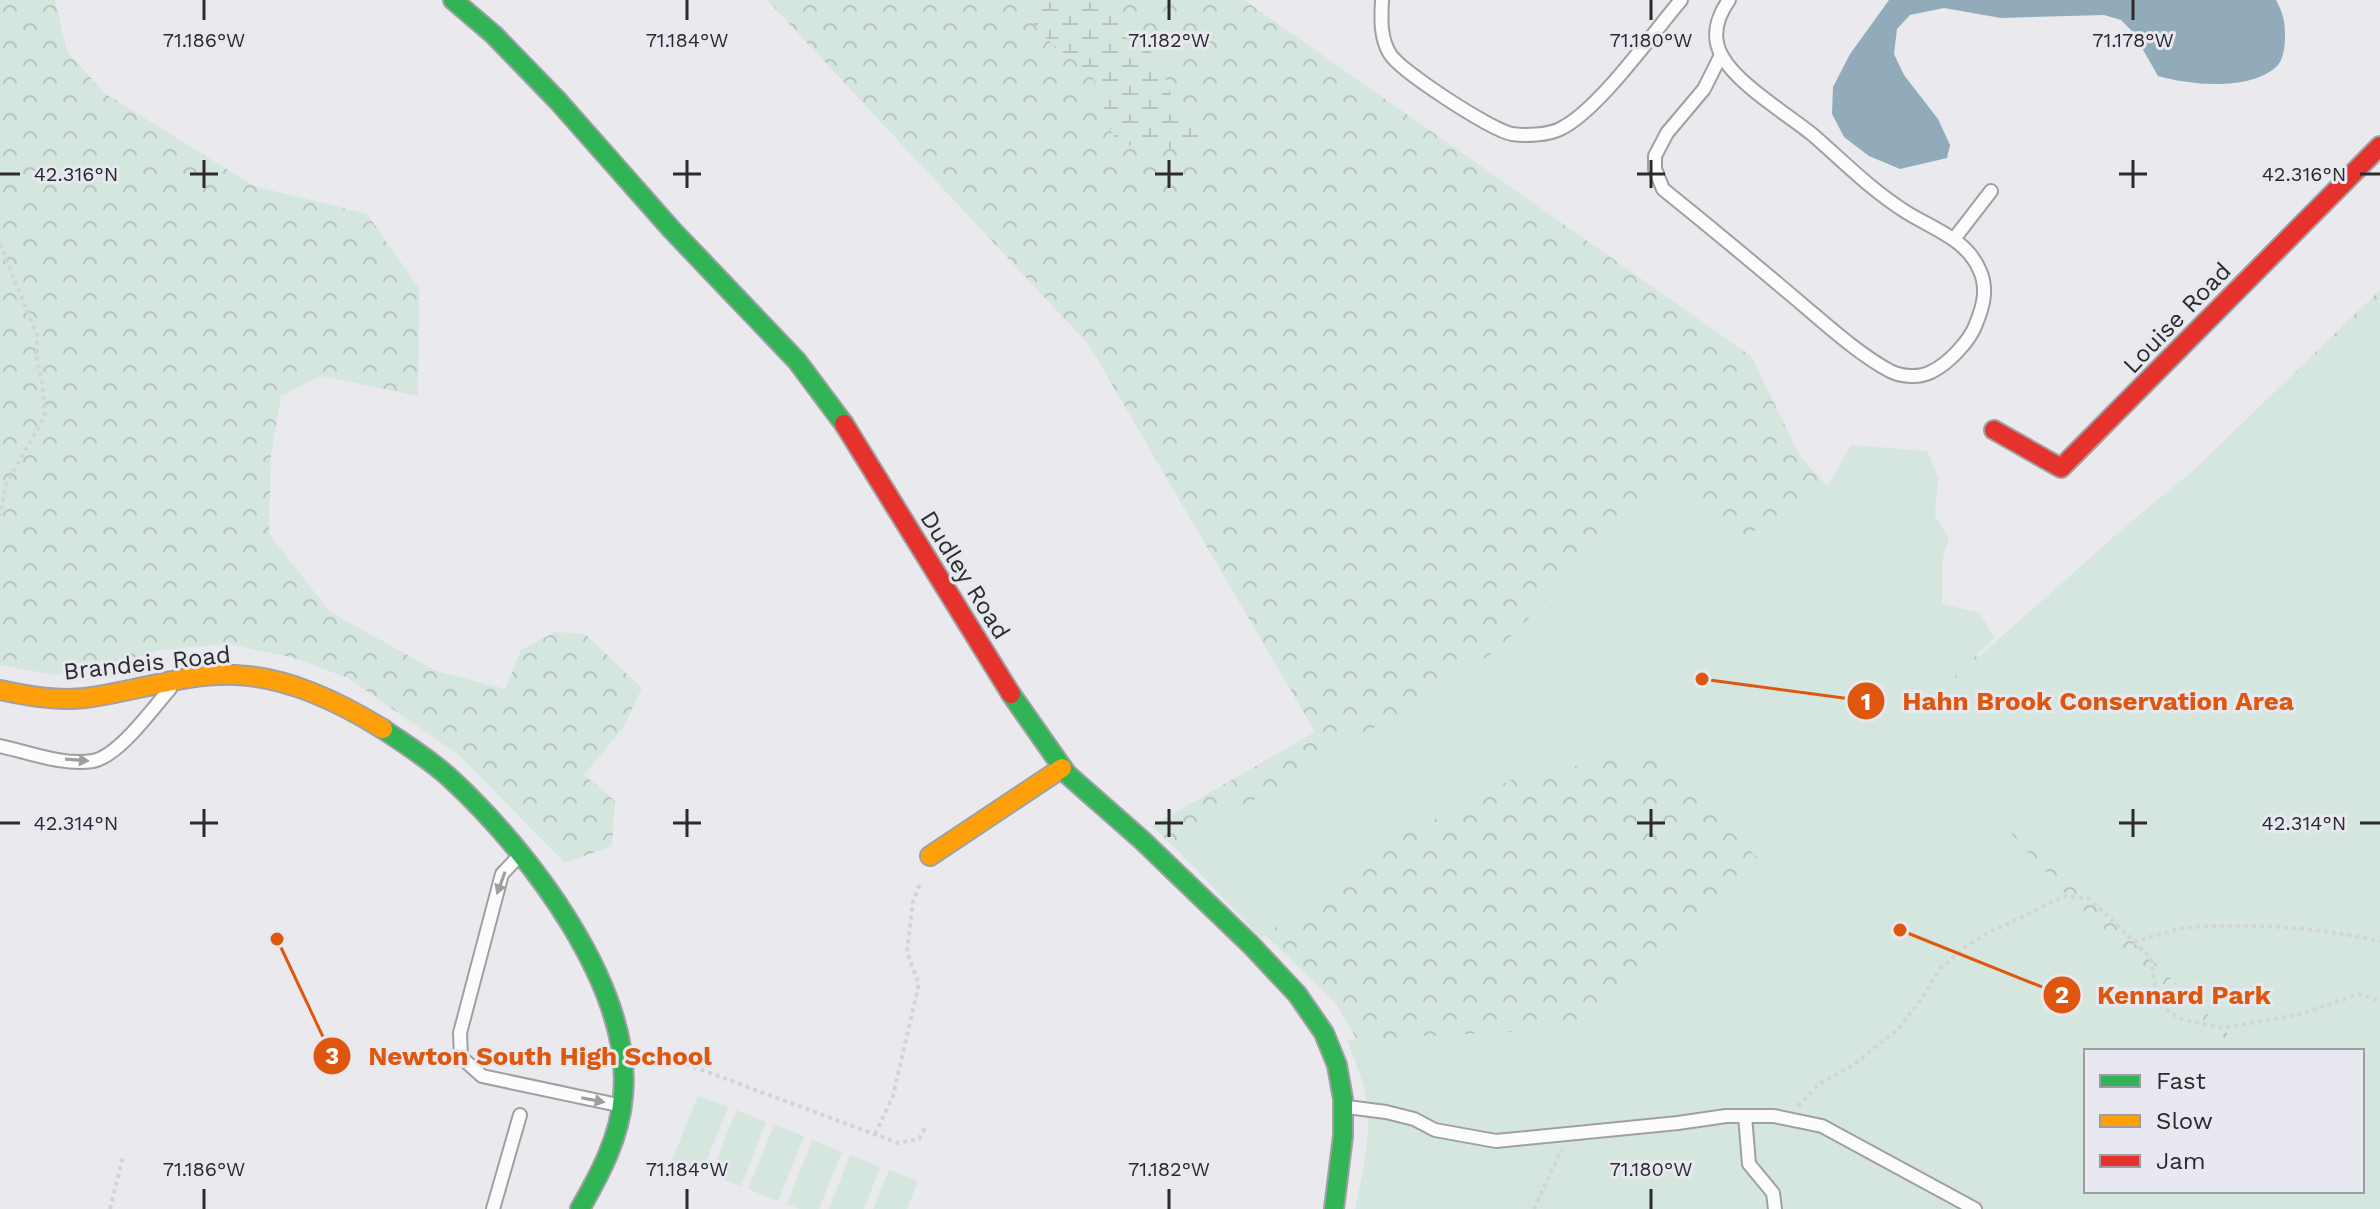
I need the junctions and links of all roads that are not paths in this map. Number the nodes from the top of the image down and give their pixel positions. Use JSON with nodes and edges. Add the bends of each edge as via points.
{"nodes":[{"id":1,"x":453,"y":0,"type":"edge"},
{"id":2,"x":1382,"y":0,"type":"edge"},
{"id":3,"x":1681,"y":0,"type":"edge"},
{"id":4,"x":1729,"y":0,"type":"edge"},
{"id":5,"x":1721,"y":55,"type":"junction"},
{"id":6,"x":2380,"y":146,"type":"edge"},
{"id":7,"x":1991,"y":191,"type":"dead end"},
{"id":8,"x":1954,"y":239,"type":"junction"},
{"id":9,"x":1994,"y":430,"type":"dead end"},
{"id":10,"x":178,"y":680,"type":"junction"},
{"id":11,"x":0,"y":690,"type":"edge"},
{"id":12,"x":0,"y":746,"type":"edge"},
{"id":13,"x":1062,"y":768,"type":"junction"},
{"id":14,"x":521,"y":853,"type":"junction"},
{"id":15,"x":930,"y":856,"type":"road end"},
{"id":16,"x":622,"y":1106,"type":"junction"},
{"id":17,"x":1343,"y":1107,"type":"junction"},
{"id":18,"x":520,"y":1115,"type":"dead end"},
{"id":19,"x":1745,"y":1116,"type":"junction"},
{"id":20,"x":493,"y":1209,"type":"edge"},
{"id":21,"x":580,"y":1209,"type":"edge"},
{"id":22,"x":1334,"y":1209,"type":"edge"},
{"id":23,"x":1775,"y":1209,"type":"edge"},
{"id":24,"x":1975,"y":1209,"type":"edge"}],
"edges":[{"from":1,"to":13,"type":"street","name":"Dudley Road","via":[[526,68],[797,361],[846,427],[1026,719]]},
{"from":2,"to":3,"type":"lane","via":[[1383,40],[1391,56],[1492,127],[1533,134],[1556,131],[1577,120]]},
{"from":4,"to":5,"type":"lane","via":[[1715,33]]},
{"from":5,"to":8,"type":"lane","via":[[1737,75],[1864,183]]},
{"from":5,"to":8,"type":"lane","via":[[1704,89],[1655,156],[1663,189],[1891,372],[1931,372],[1974,330],[1985,291],[1981,272]]},
{"from":6,"to":9,"type":"street","name":"Louise Road","via":[[2061,468]]},
{"from":7,"to":8,"type":"lane"},
{"from":10,"to":11,"type":"street","name":"Brandeis Road","via":[[82,699]]},
{"from":12,"to":10,"type":"lane","one_way":true,"via":[[76,761],[102,758]]},
{"from":10,"to":14,"type":"street","name":"Brandeis Road","via":[[254,677],[301,687],[365,717],[447,775]]},
{"from":13,"to":15,"type":"street"},
{"from":13,"to":17,"type":"street","name":"Dudley Road","via":[[1297,994],[1333,1054]]},
{"from":14,"to":16,"type":"street","name":"Brandeis Road","via":[[578,938],[604,988],[620,1034]]},
{"from":14,"to":16,"type":"lane","one_way":true,"via":[[502,874],[460,1033],[461,1057],[482,1076]]},
{"from":16,"to":21,"type":"street","name":"Brandeis Road","via":[[612,1144]]},
{"from":17,"to":19,"type":"lane","via":[[1386,1112],[1435,1130],[1496,1141]]},
{"from":17,"to":22,"type":"street","name":"Dudley Road"},
{"from":18,"to":20,"type":"lane"},
{"from":19,"to":23,"type":"lane","via":[[1749,1164],[1773,1193]]},
{"from":19,"to":24,"type":"lane","via":[[1822,1126]]}]}
